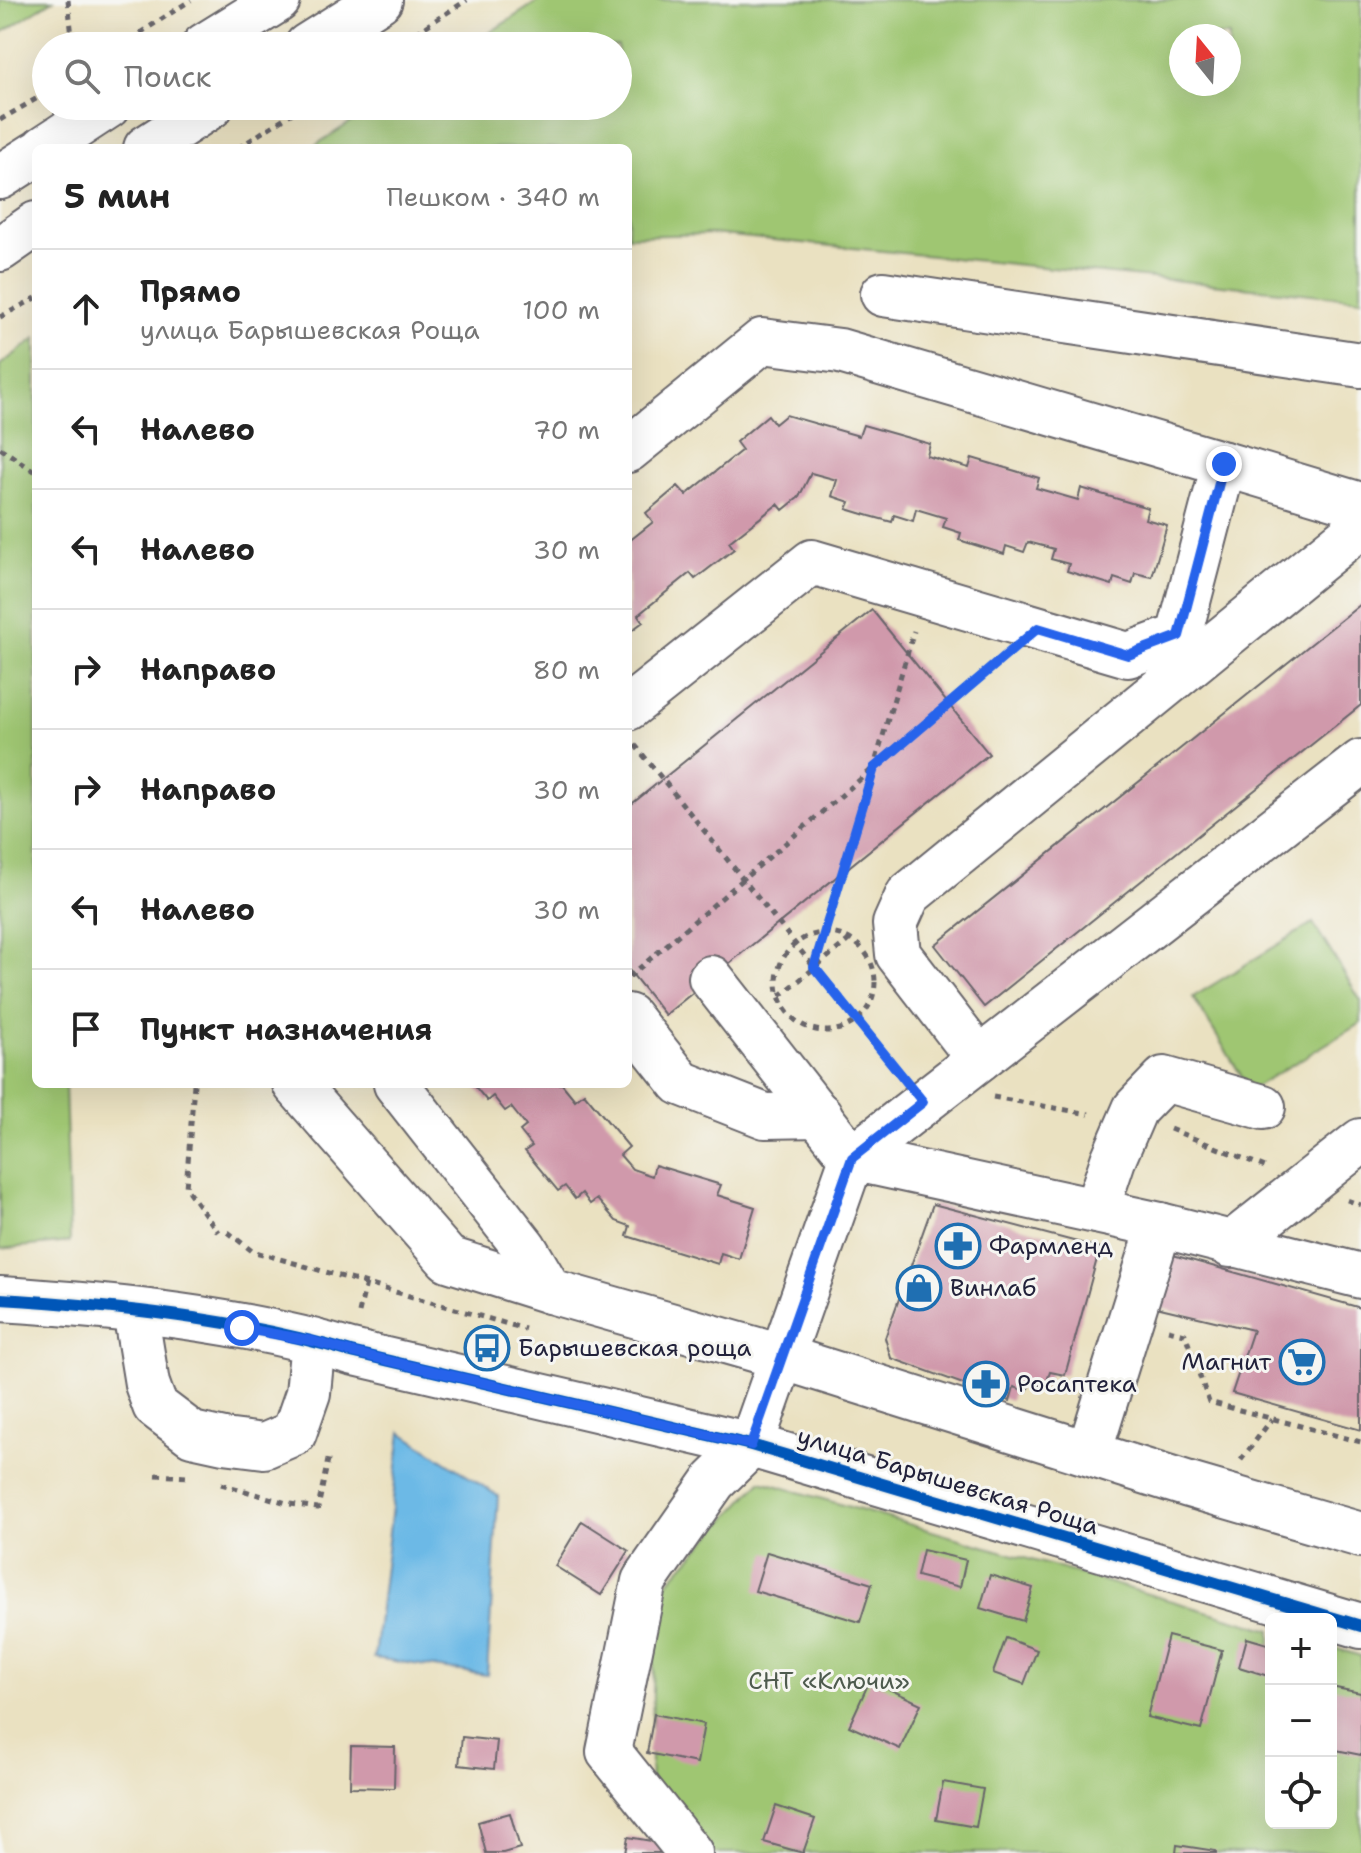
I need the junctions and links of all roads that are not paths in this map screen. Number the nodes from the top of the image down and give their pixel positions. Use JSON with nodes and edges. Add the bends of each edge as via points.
{"nodes":[{"id":1,"x":278,"y":0,"type":"edge"},
{"id":2,"x":380,"y":0,"type":"edge"},
{"id":3,"x":227,"y":32,"type":"edge"},
{"id":4,"x":329,"y":32,"type":"edge"},
{"id":5,"x":87,"y":120,"type":"edge"},
{"id":6,"x":189,"y":120,"type":"edge"},
{"id":7,"x":50,"y":144,"type":"edge"},
{"id":8,"x":152,"y":144,"type":"edge"},
{"id":9,"x":32,"y":157,"type":"edge"},
{"id":10,"x":0,"y":177,"type":"edge"},
{"id":11,"x":32,"y":227,"type":"edge"},
{"id":12,"x":0,"y":249,"type":"edge"},
{"id":13,"x":883,"y":294,"type":"dead end"},
{"id":14,"x":1361,"y":365,"type":"edge"},
{"id":15,"x":632,"y":447,"type":"edge"},
{"id":16,"x":1224,"y":464,"type":"junction"},
{"id":17,"x":1361,"y":505,"type":"edge"},
{"id":18,"x":1361,"y":526,"type":"edge"},
{"id":19,"x":632,"y":705,"type":"edge"},
{"id":20,"x":1361,"y":762,"type":"edge"},
{"id":21,"x":711,"y":978,"type":"dead end"},
{"id":22,"x":632,"y":1021,"type":"edge"},
{"id":23,"x":979,"y":1059,"type":"junction"},
{"id":24,"x":298,"y":1088,"type":"edge"},
{"id":25,"x":399,"y":1088,"type":"edge"},
{"id":26,"x":1263,"y":1107,"type":"dead end"},
{"id":27,"x":820,"y":1115,"type":"junction"},
{"id":28,"x":1361,"y":1141,"type":"edge"},
{"id":29,"x":852,"y":1158,"type":"junction"},
{"id":30,"x":1096,"y":1211,"type":"junction"},
{"id":31,"x":1160,"y":1225,"type":"junction"},
{"id":32,"x":1230,"y":1245,"type":"junction"},
{"id":33,"x":1361,"y":1276,"type":"edge"},
{"id":34,"x":550,"y":1291,"type":"junction"},
{"id":35,"x":0,"y":1299,"type":"edge"},
{"id":36,"x":135,"y":1311,"type":"junction"},
{"id":37,"x":313,"y":1341,"type":"junction"},
{"id":38,"x":782,"y":1357,"type":"junction"},
{"id":39,"x":751,"y":1445,"type":"junction"},
{"id":40,"x":1089,"y":1453,"type":"junction"},
{"id":41,"x":1361,"y":1535,"type":"edge"},
{"id":42,"x":1357,"y":1612,"type":"edge"},
{"id":43,"x":690,"y":1853,"type":"edge"}],
"edges":[{"from":1,"to":3,"type":"street"},
{"from":2,"to":4,"type":"street"},
{"from":5,"to":7,"type":"street"},
{"from":6,"to":8,"type":"street"},
{"from":9,"to":10,"type":"street"},
{"from":11,"to":12,"type":"street"},
{"from":13,"to":14,"type":"street"},
{"from":15,"to":16,"type":"street","via":[[762,341],[840,351]]},
{"from":16,"to":17,"type":"street"},
{"from":16,"to":19,"type":"street","via":[[1179,636],[1128,655],[812,562]]},
{"from":18,"to":23,"type":"street","via":[[908,895],[895,924],[898,954]]},
{"from":20,"to":23,"type":"street"},
{"from":21,"to":27,"type":"street"},
{"from":22,"to":27,"type":"street","via":[[681,1083],[765,1116]]},
{"from":23,"to":29,"type":"street"},
{"from":24,"to":34,"type":"street","via":[[448,1259]]},
{"from":25,"to":34,"type":"street","via":[[524,1247]]},
{"from":26,"to":30,"type":"street","via":[[1164,1079],[1135,1109]]},
{"from":27,"to":29,"type":"street"},
{"from":28,"to":32,"type":"street"},
{"from":29,"to":30,"type":"street"},
{"from":29,"to":38,"type":"street"},
{"from":30,"to":31,"type":"street"},
{"from":31,"to":32,"type":"street"},
{"from":31,"to":40,"type":"street"},
{"from":32,"to":33,"type":"street"},
{"from":34,"to":38,"type":"street"},
{"from":35,"to":36,"type":"street","name":"улица Барышевская Роща"},
{"from":36,"to":37,"type":"street","name":"улица Барышевская Роща"},
{"from":36,"to":37,"type":"street","via":[[155,1406],[192,1434],[264,1446],[294,1433],[308,1393]]},
{"from":37,"to":39,"type":"street","name":"улица Барышевская Роща"},
{"from":38,"to":39,"type":"street"},
{"from":38,"to":40,"type":"street"},
{"from":39,"to":42,"type":"street","name":"улица Барышевская Роща"},
{"from":39,"to":43,"type":"street","via":[[714,1481],[644,1581],[609,1752]]},
{"from":40,"to":41,"type":"street"}]}
